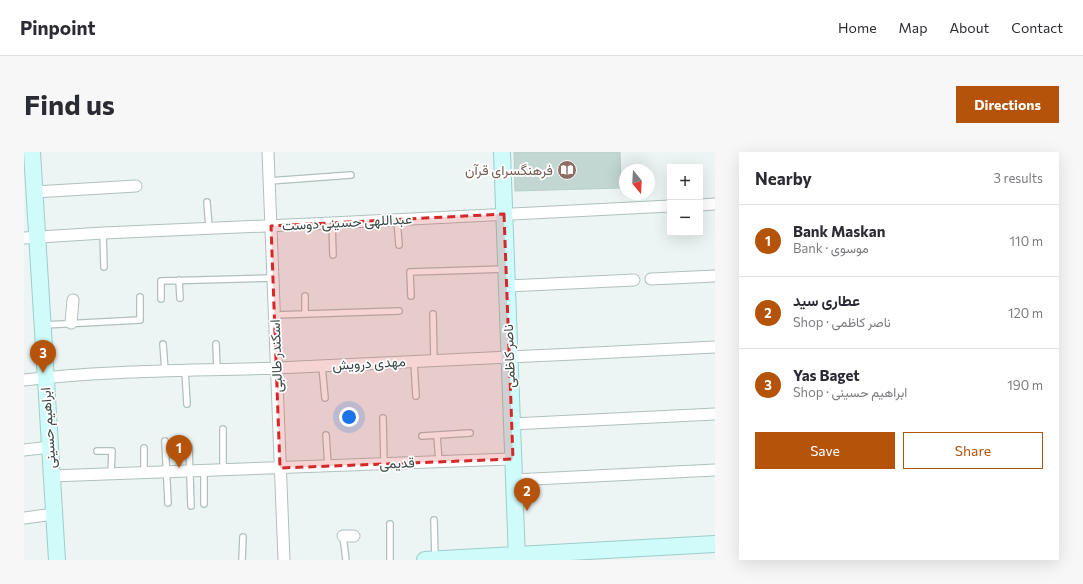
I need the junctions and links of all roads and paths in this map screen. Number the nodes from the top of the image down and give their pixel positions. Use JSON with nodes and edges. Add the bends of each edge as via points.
{"nodes":[{"id":1,"x":32,"y":152,"type":"edge"},
{"id":2,"x":268,"y":152,"type":"edge"},
{"id":3,"x":502,"y":152,"type":"edge"},
{"id":4,"x":351,"y":176,"type":"dead end"},
{"id":5,"x":269,"y":181,"type":"junction"},
{"id":6,"x":136,"y":186,"type":"dead end"},
{"id":7,"x":34,"y":192,"type":"junction"},
{"id":8,"x":207,"y":202,"type":"dead end"},
{"id":9,"x":715,"y":204,"type":"edge"},
{"id":10,"x":703,"y":205,"type":"edge"},
{"id":11,"x":667,"y":206,"type":"edge"},
{"id":12,"x":504,"y":214,"type":"junction"},
{"id":13,"x":397,"y":220,"type":"junction"},
{"id":14,"x":332,"y":223,"type":"junction"},
{"id":15,"x":271,"y":226,"type":"junction"},
{"id":16,"x":209,"y":228,"type":"junction"},
{"id":17,"x":103,"y":233,"type":"junction"},
{"id":18,"x":30,"y":237,"type":"edge"},
{"id":19,"x":399,"y":245,"type":"dead end"},
{"id":20,"x":333,"y":255,"type":"dead end"},
{"id":21,"x":104,"y":267,"type":"dead end"},
{"id":22,"x":506,"y":268,"type":"junction"},
{"id":23,"x":715,"y":276,"type":"edge"},
{"id":24,"x":273,"y":278,"type":"junction"},
{"id":25,"x":651,"y":279,"type":"dead end"},
{"id":26,"x":179,"y":280,"type":"junction"},
{"id":27,"x":634,"y":280,"type":"dead end"},
{"id":28,"x":507,"y":286,"type":"junction"},
{"id":29,"x":305,"y":296,"type":"dead end"},
{"id":30,"x":411,"y":296,"type":"dead end"},
{"id":31,"x":140,"y":297,"type":"dead end"},
{"id":32,"x":180,"y":298,"type":"dead end"},
{"id":33,"x":161,"y":299,"type":"dead end"},
{"id":34,"x":73,"y":300,"type":"dead end"},
{"id":35,"x":398,"y":311,"type":"dead end"},
{"id":36,"x":305,"y":314,"type":"junction"},
{"id":37,"x":433,"y":314,"type":"dead end"},
{"id":38,"x":274,"y":315,"type":"junction"},
{"id":39,"x":71,"y":323,"type":"junction"},
{"id":40,"x":42,"y":325,"type":"junction"},
{"id":41,"x":163,"y":344,"type":"dead end"},
{"id":42,"x":216,"y":344,"type":"dead end"},
{"id":43,"x":715,"y":347,"type":"edge"},
{"id":44,"x":509,"y":357,"type":"junction"},
{"id":45,"x":434,"y":360,"type":"junction"},
{"id":46,"x":414,"y":361,"type":"junction"},
{"id":47,"x":322,"y":366,"type":"junction"},
{"id":48,"x":276,"y":368,"type":"junction"},
{"id":49,"x":185,"y":370,"type":"junction"},
{"id":50,"x":217,"y":370,"type":"junction"},
{"id":51,"x":165,"y":371,"type":"junction"},
{"id":52,"x":45,"y":377,"type":"junction"},
{"id":53,"x":24,"y":380,"type":"edge"},
{"id":54,"x":416,"y":396,"type":"dead end"},
{"id":55,"x":325,"y":398,"type":"dead end"},
{"id":56,"x":187,"y":404,"type":"dead end"},
{"id":57,"x":715,"y":414,"type":"edge"},
{"id":58,"x":383,"y":418,"type":"dead end"},
{"id":59,"x":512,"y":424,"type":"junction"},
{"id":60,"x":223,"y":429,"type":"dead end"},
{"id":61,"x":470,"y":433,"type":"dead end"},
{"id":62,"x":326,"y":435,"type":"dead end"},
{"id":63,"x":422,"y":436,"type":"dead end"},
{"id":64,"x":437,"y":436,"type":"junction"},
{"id":65,"x":165,"y":441,"type":"dead end"},
{"id":66,"x":50,"y":447,"type":"junction"},
{"id":67,"x":189,"y":447,"type":"dead end"},
{"id":68,"x":144,"y":448,"type":"dead end"},
{"id":69,"x":24,"y":450,"type":"edge"},
{"id":70,"x":98,"y":451,"type":"dead end"},
{"id":71,"x":513,"y":459,"type":"junction"},
{"id":72,"x":439,"y":462,"type":"junction"},
{"id":73,"x":384,"y":464,"type":"junction"},
{"id":74,"x":328,"y":466,"type":"junction"},
{"id":75,"x":280,"y":468,"type":"junction"},
{"id":76,"x":223,"y":470,"type":"junction"},
{"id":77,"x":715,"y":470,"type":"edge"},
{"id":78,"x":191,"y":471,"type":"junction"},
{"id":79,"x":204,"y":471,"type":"junction"},
{"id":80,"x":167,"y":472,"type":"junction"},
{"id":81,"x":144,"y":473,"type":"junction"},
{"id":82,"x":111,"y":474,"type":"junction"},
{"id":83,"x":51,"y":476,"type":"junction"},
{"id":84,"x":514,"y":480,"type":"junction"},
{"id":85,"x":168,"y":504,"type":"dead end"},
{"id":86,"x":204,"y":504,"type":"dead end"},
{"id":87,"x":191,"y":506,"type":"dead end"},
{"id":88,"x":54,"y":514,"type":"junction"},
{"id":89,"x":24,"y":518,"type":"edge"},
{"id":90,"x":434,"y":520,"type":"dead end"},
{"id":91,"x":390,"y":524,"type":"dead end"},
{"id":92,"x":349,"y":536,"type":"dead end"},
{"id":93,"x":243,"y":537,"type":"dead end"},
{"id":94,"x":715,"y":544,"type":"edge"},
{"id":95,"x":564,"y":556,"type":"edge"},
{"id":96,"x":517,"y":557,"type":"edge"},
{"id":97,"x":57,"y":560,"type":"edge"},
{"id":98,"x":242,"y":560,"type":"edge"},
{"id":99,"x":284,"y":560,"type":"edge"},
{"id":100,"x":346,"y":560,"type":"edge"},
{"id":101,"x":390,"y":560,"type":"edge"},
{"id":102,"x":430,"y":560,"type":"edge"}],
"edges":[{"from":1,"to":7,"type":"street","name":"ابراهیم حسینی"},
{"from":2,"to":5,"type":"street","name":"اسکندر طالبی"},
{"from":3,"to":12,"type":"street","name":"ناصر کاظمی"},
{"from":4,"to":5,"type":"lane"},
{"from":5,"to":15,"type":"street","name":"اسکندر طالبی"},
{"from":6,"to":7,"type":"street"},
{"from":7,"to":18,"type":"street","name":"ابراهیم حسینی"},
{"from":8,"to":16,"type":"lane"},
{"from":9,"to":10,"type":"street"},
{"from":11,"to":12,"type":"street","name":"عبداللهی حسینی دوست"},
{"from":12,"to":13,"type":"street","name":"عبداللهی حسینی دوست"},
{"from":12,"to":22,"type":"street","name":"ناصر کاظمی"},
{"from":13,"to":14,"type":"street","name":"عبداللهی حسینی دوست"},
{"from":13,"to":19,"type":"lane"},
{"from":14,"to":15,"type":"street","name":"عبداللهی حسینی دوست"},
{"from":14,"to":20,"type":"lane"},
{"from":15,"to":16,"type":"street","name":"عبداللهی حسینی دوست"},
{"from":15,"to":24,"type":"street","name":"اسکندر طالبی"},
{"from":16,"to":17,"type":"street","name":"عبداللهی حسینی دوست"},
{"from":17,"to":18,"type":"street","name":"عبداللهی حسینی دوست"},
{"from":17,"to":21,"type":"lane"},
{"from":18,"to":40,"type":"street","name":"ابراهیم حسینی"},
{"from":22,"to":28,"type":"street","name":"ناصر کاظمی"},
{"from":22,"to":30,"type":"lane","via":[[410,272]]},
{"from":23,"to":25,"type":"street"},
{"from":24,"to":26,"type":"lane"},
{"from":24,"to":38,"type":"street","name":"اسکندر طالبی"},
{"from":26,"to":32,"type":"lane"},
{"from":26,"to":33,"type":"lane","via":[[161,282]]},
{"from":27,"to":28,"type":"street"},
{"from":28,"to":44,"type":"street","name":"ناصر کاظمی"},
{"from":29,"to":36,"type":"lane"},
{"from":31,"to":39,"type":"lane","via":[[140,320]]},
{"from":34,"to":39,"type":"street"},
{"from":35,"to":36,"type":"lane"},
{"from":36,"to":38,"type":"lane"},
{"from":37,"to":45,"type":"lane"},
{"from":38,"to":48,"type":"street","name":"اسکندر طالبی"},
{"from":39,"to":40,"type":"lane"},
{"from":40,"to":52,"type":"street","name":"ابراهیم حسینی"},
{"from":41,"to":51,"type":"lane"},
{"from":42,"to":50,"type":"lane"},
{"from":43,"to":44,"type":"street","name":"مهدی درویش"},
{"from":44,"to":45,"type":"street","name":"مهدی درویش"},
{"from":44,"to":59,"type":"street","name":"ناصر کاظمی"},
{"from":45,"to":46,"type":"street","name":"مهدی درویش"},
{"from":46,"to":47,"type":"street","name":"مهدی درویش"},
{"from":46,"to":54,"type":"lane"},
{"from":47,"to":48,"type":"street","name":"مهدی درویش"},
{"from":47,"to":55,"type":"lane"},
{"from":48,"to":50,"type":"street","name":"مهدی درویش"},
{"from":48,"to":75,"type":"street","name":"اسکندر طالبی"},
{"from":49,"to":50,"type":"street","name":"مهدی درویش"},
{"from":49,"to":51,"type":"street","name":"مهدی درویش"},
{"from":49,"to":56,"type":"lane"},
{"from":51,"to":52,"type":"street","name":"مهدی درویش"},
{"from":52,"to":53,"type":"street","name":"مهدی درویش"},
{"from":52,"to":66,"type":"street","name":"ابراهیم حسینی"},
{"from":57,"to":59,"type":"street"},
{"from":58,"to":73,"type":"lane"},
{"from":59,"to":71,"type":"street","name":"ناصر کاظمی"},
{"from":60,"to":76,"type":"lane"},
{"from":61,"to":64,"type":"lane"},
{"from":62,"to":74,"type":"lane"},
{"from":63,"to":64,"type":"lane"},
{"from":64,"to":72,"type":"lane"},
{"from":65,"to":80,"type":"lane"},
{"from":66,"to":69,"type":"street"},
{"from":66,"to":83,"type":"street","name":"ابراهیم حسینی"},
{"from":67,"to":78,"type":"lane"},
{"from":68,"to":81,"type":"lane"},
{"from":70,"to":82,"type":"lane","via":[[112,451]]},
{"from":71,"to":72,"type":"street","name":"قدیمی"},
{"from":71,"to":84,"type":"street","name":"ناصر کاظمی"},
{"from":72,"to":73,"type":"street","name":"قدیمی"},
{"from":73,"to":74,"type":"street","name":"قدیمی"},
{"from":74,"to":75,"type":"street","name":"قدیمی"},
{"from":75,"to":76,"type":"street","name":"قدیمی"},
{"from":75,"to":99,"type":"street","name":"اسکندر طالبی"},
{"from":76,"to":79,"type":"street","name":"قدیمی"},
{"from":77,"to":84,"type":"street"},
{"from":78,"to":79,"type":"street","name":"قدیمی"},
{"from":78,"to":80,"type":"street","name":"قدیمی"},
{"from":78,"to":87,"type":"lane"},
{"from":79,"to":86,"type":"lane"},
{"from":80,"to":81,"type":"street","name":"قدیمی"},
{"from":80,"to":85,"type":"lane"},
{"from":81,"to":82,"type":"street","name":"قدیمی"},
{"from":82,"to":83,"type":"street","name":"قدیمی"},
{"from":83,"to":88,"type":"street","name":"ابراهیم حسینی"},
{"from":84,"to":96,"type":"street","name":"ناصر کاظمی"},
{"from":88,"to":89,"type":"street"},
{"from":88,"to":97,"type":"street","name":"ابراهیم حسینی"},
{"from":90,"to":102,"type":"lane"},
{"from":91,"to":101,"type":"lane"},
{"from":92,"to":100,"type":"lane"},
{"from":93,"to":98,"type":"lane"},
{"from":94,"to":95,"type":"street"},
{"from":95,"to":96,"type":"street"},
{"from":96,"to":102,"type":"street"}]}
